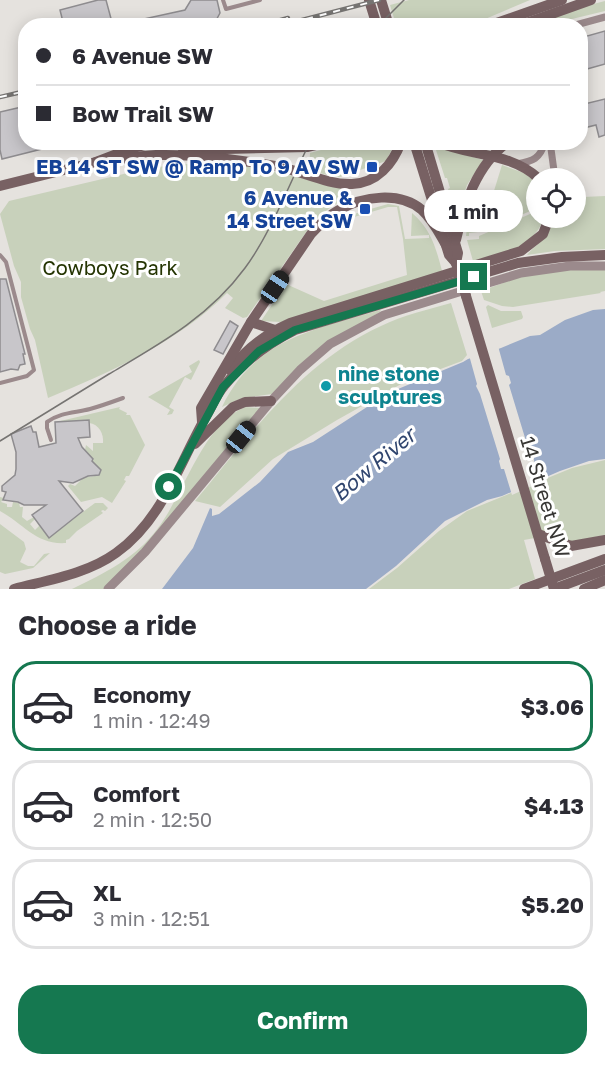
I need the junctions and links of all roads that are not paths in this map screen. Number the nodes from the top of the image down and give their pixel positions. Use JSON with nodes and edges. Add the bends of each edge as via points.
{"nodes":[{"id":1,"x":223,"y":0,"type":"edge"},
{"id":2,"x":260,"y":0,"type":"edge"},
{"id":3,"x":369,"y":0,"type":"edge"},
{"id":4,"x":381,"y":0,"type":"edge"},
{"id":5,"x":562,"y":0,"type":"edge"},
{"id":6,"x":591,"y":0,"type":"edge"},
{"id":7,"x":605,"y":16,"type":"edge"},
{"id":8,"x":375,"y":18,"type":"edge"},
{"id":9,"x":386,"y":18,"type":"edge"},
{"id":10,"x":511,"y":18,"type":"edge"},
{"id":11,"x":540,"y":18,"type":"edge"},
{"id":12,"x":588,"y":21,"type":"edge"},
{"id":13,"x":127,"y":150,"type":"edge"},
{"id":14,"x":208,"y":150,"type":"edge"},
{"id":15,"x":398,"y":150,"type":"edge"},
{"id":16,"x":417,"y":150,"type":"edge"},
{"id":17,"x":427,"y":150,"type":"edge"},
{"id":18,"x":463,"y":150,"type":"edge"},
{"id":19,"x":499,"y":150,"type":"edge"},
{"id":20,"x":542,"y":150,"type":"edge"},
{"id":21,"x":551,"y":150,"type":"edge"},
{"id":22,"x":155,"y":155,"type":"junction"},
{"id":23,"x":494,"y":156,"type":"junction"},
{"id":24,"x":96,"y":162,"type":"junction"},
{"id":25,"x":517,"y":164,"type":"junction"},
{"id":26,"x":554,"y":168,"type":"edge"},
{"id":27,"x":526,"y":170,"type":"edge"},
{"id":28,"x":0,"y":186,"type":"edge"},
{"id":29,"x":545,"y":228,"type":"edge"},
{"id":30,"x":451,"y":244,"type":"junction"},
{"id":31,"x":0,"y":255,"type":"edge"},
{"id":32,"x":605,"y":255,"type":"edge"},
{"id":33,"x":605,"y":266,"type":"edge"},
{"id":34,"x":251,"y":322,"type":"junction"},
{"id":35,"x":275,"y":330,"type":"junction"},
{"id":36,"x":0,"y":383,"type":"edge"},
{"id":37,"x":223,"y":387,"type":"junction"},
{"id":38,"x":123,"y":398,"type":"dead end"},
{"id":39,"x":271,"y":401,"type":"junction"},
{"id":40,"x":202,"y":422,"type":"junction"},
{"id":41,"x":51,"y":440,"type":"dead end"},
{"id":42,"x":187,"y":452,"type":"junction"},
{"id":43,"x":538,"y":534,"type":"junction"},
{"id":44,"x":605,"y":540,"type":"edge"},
{"id":45,"x":605,"y":559,"type":"edge"},
{"id":46,"x":605,"y":570,"type":"edge"},
{"id":47,"x":605,"y":580,"type":"edge"},
{"id":48,"x":14,"y":589,"type":"edge"},
{"id":49,"x":108,"y":589,"type":"edge"},
{"id":50,"x":524,"y":589,"type":"edge"},
{"id":51,"x":554,"y":589,"type":"edge"},
{"id":52,"x":584,"y":589,"type":"edge"}],
"edges":[{"from":1,"to":2,"type":"lane","via":[[226,9]]},
{"from":3,"to":8,"type":"main road"},
{"from":4,"to":9,"type":"main road"},
{"from":5,"to":10,"type":"main road"},
{"from":6,"to":11,"type":"main road"},
{"from":7,"to":12,"type":"street"},
{"from":13,"to":24,"type":"main road"},
{"from":14,"to":22,"type":"main road"},
{"from":15,"to":22,"type":"main road","via":[[380,174],[351,184],[234,158]]},
{"from":16,"to":30,"type":"main road"},
{"from":17,"to":30,"type":"main road"},
{"from":18,"to":23,"type":"main road"},
{"from":19,"to":23,"type":"main road"},
{"from":20,"to":25,"type":"street","via":[[533,161]]},
{"from":21,"to":26,"type":"street"},
{"from":22,"to":24,"type":"main road"},
{"from":23,"to":25,"type":"main road"},
{"from":23,"to":30,"type":"main road","via":[[468,193]]},
{"from":24,"to":28,"type":"main road"},
{"from":25,"to":27,"type":"main road"},
{"from":29,"to":35,"type":"main road","via":[[521,251]]},
{"from":30,"to":34,"type":"main road","via":[[421,209],[400,199],[358,201],[323,221],[311,234]]},
{"from":30,"to":43,"type":"main road","name":"14 Street NW","bridge":true,"via":[[458,254],[456,263]]},
{"from":31,"to":36,"type":"lane","via":[[6,262],[34,370],[27,376]]},
{"from":32,"to":37,"type":"main road","via":[[518,263],[295,330],[259,351]]},
{"from":33,"to":39,"type":"street","via":[[522,273],[384,315],[330,344]]},
{"from":34,"to":35,"type":"main road"},
{"from":34,"to":40,"type":"main road","via":[[201,408]]},
{"from":35,"to":37,"type":"main road","via":[[239,358]]},
{"from":37,"to":40,"type":"main road"},
{"from":38,"to":41,"type":"lane","via":[[54,417],[47,422]]},
{"from":39,"to":42,"type":"main road","via":[[245,402],[233,407]]},
{"from":39,"to":49,"type":"street","via":[[145,552]]},
{"from":40,"to":42,"type":"main road"},
{"from":42,"to":48,"type":"main road","via":[[152,516],[115,554],[75,573]]},
{"from":43,"to":44,"type":"main road","via":[[571,546]]},
{"from":43,"to":51,"type":"main road","name":"14 Street NW","bridge":true},
{"from":45,"to":50,"type":"main road"},
{"from":46,"to":51,"type":"main road"},
{"from":47,"to":52,"type":"main road"}]}
